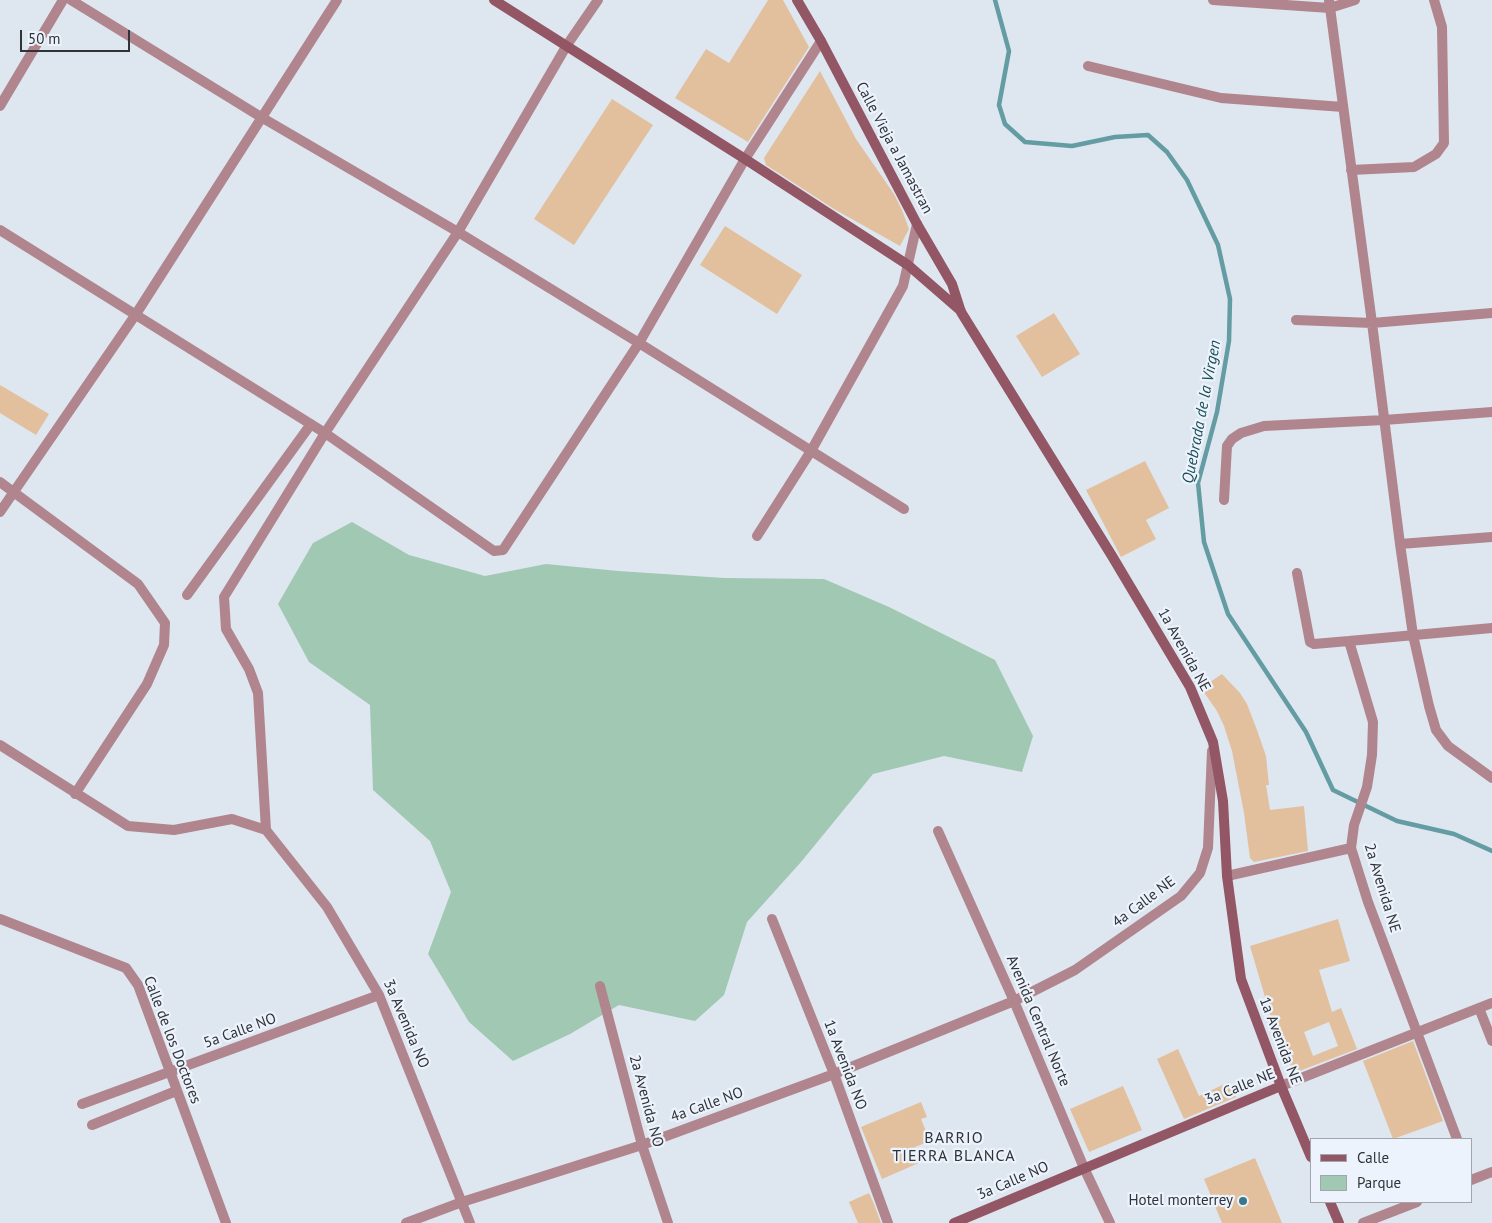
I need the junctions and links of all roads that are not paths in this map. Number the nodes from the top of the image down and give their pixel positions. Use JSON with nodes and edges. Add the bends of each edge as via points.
{"nodes":[{"id":1,"x":63,"y":0,"type":"edge"},
{"id":2,"x":71,"y":0,"type":"edge"},
{"id":3,"x":337,"y":0,"type":"edge"},
{"id":4,"x":494,"y":0,"type":"edge"},
{"id":5,"x":598,"y":0,"type":"edge"},
{"id":6,"x":797,"y":0,"type":"edge"},
{"id":7,"x":1213,"y":0,"type":"edge"},
{"id":8,"x":1355,"y":0,"type":"edge"},
{"id":9,"x":1434,"y":0,"type":"edge"},
{"id":10,"x":1329,"y":4,"type":"edge"},
{"id":11,"x":821,"y":41,"type":"junction"},
{"id":12,"x":567,"y":45,"type":"junction"},
{"id":13,"x":1088,"y":66,"type":"dead end"},
{"id":14,"x":0,"y":106,"type":"edge"},
{"id":15,"x":1343,"y":107,"type":"junction"},
{"id":16,"x":261,"y":117,"type":"junction"},
{"id":17,"x":746,"y":159,"type":"junction"},
{"id":18,"x":1351,"y":170,"type":"junction"},
{"id":19,"x":917,"y":224,"type":"junction"},
{"id":20,"x":0,"y":230,"type":"edge"},
{"id":21,"x":458,"y":232,"type":"junction"},
{"id":22,"x":908,"y":266,"type":"junction"},
{"id":23,"x":961,"y":312,"type":"junction"},
{"id":24,"x":136,"y":314,"type":"junction"},
{"id":25,"x":1492,"y":314,"type":"edge"},
{"id":26,"x":1296,"y":320,"type":"dead end"},
{"id":27,"x":1372,"y":323,"type":"junction"},
{"id":28,"x":639,"y":343,"type":"junction"},
{"id":29,"x":1492,"y":412,"type":"edge"},
{"id":30,"x":1384,"y":420,"type":"junction"},
{"id":31,"x":311,"y":424,"type":"junction"},
{"id":32,"x":325,"y":433,"type":"junction"},
{"id":33,"x":811,"y":451,"type":"junction"},
{"id":34,"x":0,"y":482,"type":"edge"},
{"id":35,"x":14,"y":491,"type":"junction"},
{"id":36,"x":1224,"y":500,"type":"dead end"},
{"id":37,"x":904,"y":509,"type":"dead end"},
{"id":38,"x":0,"y":512,"type":"edge"},
{"id":39,"x":757,"y":536,"type":"dead end"},
{"id":40,"x":1492,"y":537,"type":"edge"},
{"id":41,"x":1400,"y":544,"type":"junction"},
{"id":42,"x":1297,"y":573,"type":"dead end"},
{"id":43,"x":188,"y":595,"type":"dead end"},
{"id":44,"x":1492,"y":628,"type":"edge"},
{"id":45,"x":1413,"y":635,"type":"junction"},
{"id":46,"x":1349,"y":642,"type":"junction"},
{"id":47,"x":1213,"y":742,"type":"junction"},
{"id":48,"x":0,"y":745,"type":"edge"},
{"id":49,"x":1492,"y":778,"type":"edge"},
{"id":50,"x":75,"y":794,"type":"junction"},
{"id":51,"x":266,"y":830,"type":"junction"},
{"id":52,"x":938,"y":831,"type":"dead end"},
{"id":53,"x":1351,"y":848,"type":"junction"},
{"id":54,"x":1227,"y":876,"type":"junction"},
{"id":55,"x":0,"y":919,"type":"edge"},
{"id":56,"x":772,"y":919,"type":"dead end"},
{"id":57,"x":600,"y":986,"type":"dead end"},
{"id":58,"x":379,"y":995,"type":"junction"},
{"id":59,"x":1014,"y":1002,"type":"junction"},
{"id":60,"x":1492,"y":1003,"type":"edge"},
{"id":61,"x":1479,"y":1008,"type":"junction"},
{"id":62,"x":1417,"y":1032,"type":"junction"},
{"id":63,"x":1492,"y":1041,"type":"edge"},
{"id":64,"x":169,"y":1072,"type":"junction"},
{"id":65,"x":834,"y":1074,"type":"junction"},
{"id":66,"x":1281,"y":1086,"type":"junction"},
{"id":67,"x":176,"y":1091,"type":"junction"},
{"id":68,"x":82,"y":1104,"type":"dead end"},
{"id":69,"x":92,"y":1125,"type":"dead end"},
{"id":70,"x":1457,"y":1138,"type":"edge"},
{"id":71,"x":642,"y":1145,"type":"junction"},
{"id":72,"x":1310,"y":1155,"type":"edge"},
{"id":73,"x":1084,"y":1168,"type":"junction"},
{"id":74,"x":1492,"y":1172,"type":"edge"},
{"id":75,"x":1472,"y":1178,"type":"edge"},
{"id":76,"x":462,"y":1202,"type":"junction"},
{"id":77,"x":1330,"y":1203,"type":"edge"},
{"id":78,"x":1414,"y":1203,"type":"edge"},
{"id":79,"x":226,"y":1223,"type":"edge"},
{"id":80,"x":406,"y":1223,"type":"edge"},
{"id":81,"x":470,"y":1223,"type":"edge"},
{"id":82,"x":668,"y":1223,"type":"edge"},
{"id":83,"x":888,"y":1223,"type":"edge"},
{"id":84,"x":954,"y":1223,"type":"edge"},
{"id":85,"x":1110,"y":1223,"type":"edge"},
{"id":86,"x":1339,"y":1223,"type":"edge"},
{"id":87,"x":1363,"y":1223,"type":"edge"}],
"edges":[{"from":1,"to":14,"type":"street"},
{"from":2,"to":16,"type":"street"},
{"from":3,"to":16,"type":"street"},
{"from":4,"to":12,"type":"main road"},
{"from":5,"to":12,"type":"street"},
{"from":6,"to":11,"type":"main road","name":"Calle Vieja a Jamastran"},
{"from":7,"to":10,"type":"street"},
{"from":8,"to":10,"type":"street"},
{"from":9,"to":18,"type":"street","via":[[1442,27],[1444,143],[1436,154],[1414,168]]},
{"from":10,"to":15,"type":"street"},
{"from":11,"to":17,"type":"street"},
{"from":11,"to":19,"type":"main road","name":"Calle Vieja a Jamastran"},
{"from":12,"to":17,"type":"main road"},
{"from":12,"to":21,"type":"street"},
{"from":13,"to":15,"type":"street","via":[[1221,98]]},
{"from":15,"to":18,"type":"street"},
{"from":16,"to":21,"type":"street"},
{"from":16,"to":24,"type":"street"},
{"from":17,"to":22,"type":"main road"},
{"from":17,"to":28,"type":"street"},
{"from":18,"to":27,"type":"street"},
{"from":19,"to":22,"type":"street"},
{"from":19,"to":23,"type":"main road","name":"Calle Vieja a Jamastran","via":[[952,284]]},
{"from":20,"to":24,"type":"street"},
{"from":21,"to":28,"type":"street"},
{"from":21,"to":32,"type":"street"},
{"from":22,"to":23,"type":"main road"},
{"from":22,"to":33,"type":"street","via":[[903,286]]},
{"from":23,"to":47,"type":"main road","name":"1a Avenida NE","via":[[1190,687]]},
{"from":24,"to":31,"type":"street"},
{"from":24,"to":35,"type":"street"},
{"from":25,"to":27,"type":"street"},
{"from":26,"to":27,"type":"street"},
{"from":27,"to":30,"type":"street"},
{"from":28,"to":32,"type":"street","via":[[503,550],[494,550]]},
{"from":28,"to":33,"type":"street"},
{"from":29,"to":30,"type":"street"},
{"from":30,"to":36,"type":"street","via":[[1264,426],[1241,433],[1227,446]]},
{"from":30,"to":41,"type":"street"},
{"from":31,"to":32,"type":"street"},
{"from":31,"to":43,"type":"street"},
{"from":32,"to":51,"type":"street","via":[[224,596],[226,629],[249,669],[258,693]]},
{"from":33,"to":37,"type":"street"},
{"from":33,"to":39,"type":"street"},
{"from":34,"to":35,"type":"street"},
{"from":35,"to":38,"type":"street"},
{"from":35,"to":50,"type":"street","via":[[138,584],[165,623],[164,645],[147,684]]},
{"from":40,"to":41,"type":"street"},
{"from":41,"to":45,"type":"street"},
{"from":42,"to":46,"type":"street","via":[[1310,642]]},
{"from":44,"to":45,"type":"street"},
{"from":45,"to":46,"type":"street"},
{"from":45,"to":49,"type":"street","via":[[1436,730],[1448,746]]},
{"from":46,"to":53,"type":"street","name":"2a Avenida NE","via":[[1373,722],[1367,787],[1354,825]]},
{"from":47,"to":54,"type":"main road","name":"1a Avenida NE","via":[[1223,801]]},
{"from":47,"to":59,"type":"street","name":"4a Calle NE","via":[[1208,848],[1200,874],[1181,896],[1075,970]]},
{"from":48,"to":50,"type":"street"},
{"from":50,"to":51,"type":"street","via":[[128,826],[174,830],[232,819]]},
{"from":51,"to":58,"type":"street","name":"3a Avenida NO","via":[[327,907]]},
{"from":52,"to":59,"type":"street","name":"Avenida Central Norte"},
{"from":53,"to":54,"type":"street"},
{"from":53,"to":62,"type":"street","name":"2a Avenida NE"},
{"from":54,"to":66,"type":"main road","name":"1a Avenida NE","via":[[1241,979]]},
{"from":55,"to":64,"type":"street","name":"Calle de los Doctores","via":[[126,968],[138,985]]},
{"from":56,"to":65,"type":"street","name":"1a Avenida NO"},
{"from":57,"to":71,"type":"street","name":"2a Avenida NO"},
{"from":58,"to":64,"type":"street","name":"5a Calle NO"},
{"from":58,"to":76,"type":"street","name":"3a Avenida NO"},
{"from":59,"to":65,"type":"street","name":"4a Calle NO"},
{"from":59,"to":73,"type":"street","name":"Avenida Central Norte"},
{"from":60,"to":61,"type":"street","name":"3a Calle NE"},
{"from":61,"to":62,"type":"street","name":"3a Calle NE"},
{"from":61,"to":63,"type":"street"},
{"from":62,"to":66,"type":"street","name":"3a Calle NE"},
{"from":62,"to":70,"type":"street","name":"2a Avenida NE"},
{"from":64,"to":67,"type":"street","name":"Calle de los Doctores"},
{"from":64,"to":68,"type":"street","name":"5a Calle NO"},
{"from":65,"to":71,"type":"street","name":"4a Calle NO"},
{"from":65,"to":83,"type":"street","name":"1a Avenida NO"},
{"from":66,"to":72,"type":"main road","name":"1a Avenida NE"},
{"from":66,"to":73,"type":"main road","name":"3a Calle NE"},
{"from":67,"to":69,"type":"street"},
{"from":67,"to":79,"type":"street","name":"Calle de los Doctores"},
{"from":71,"to":76,"type":"street","name":"4a Calle NO"},
{"from":71,"to":82,"type":"street","name":"2a Avenida NO"},
{"from":73,"to":84,"type":"main road","name":"3a Calle NO"},
{"from":73,"to":85,"type":"street","name":"Avenida Central Norte"},
{"from":74,"to":75,"type":"street"},
{"from":76,"to":80,"type":"street","name":"4a Calle NO"},
{"from":76,"to":81,"type":"street","name":"3a Avenida NO"},
{"from":77,"to":86,"type":"main road"},
{"from":78,"to":87,"type":"street"}]}
